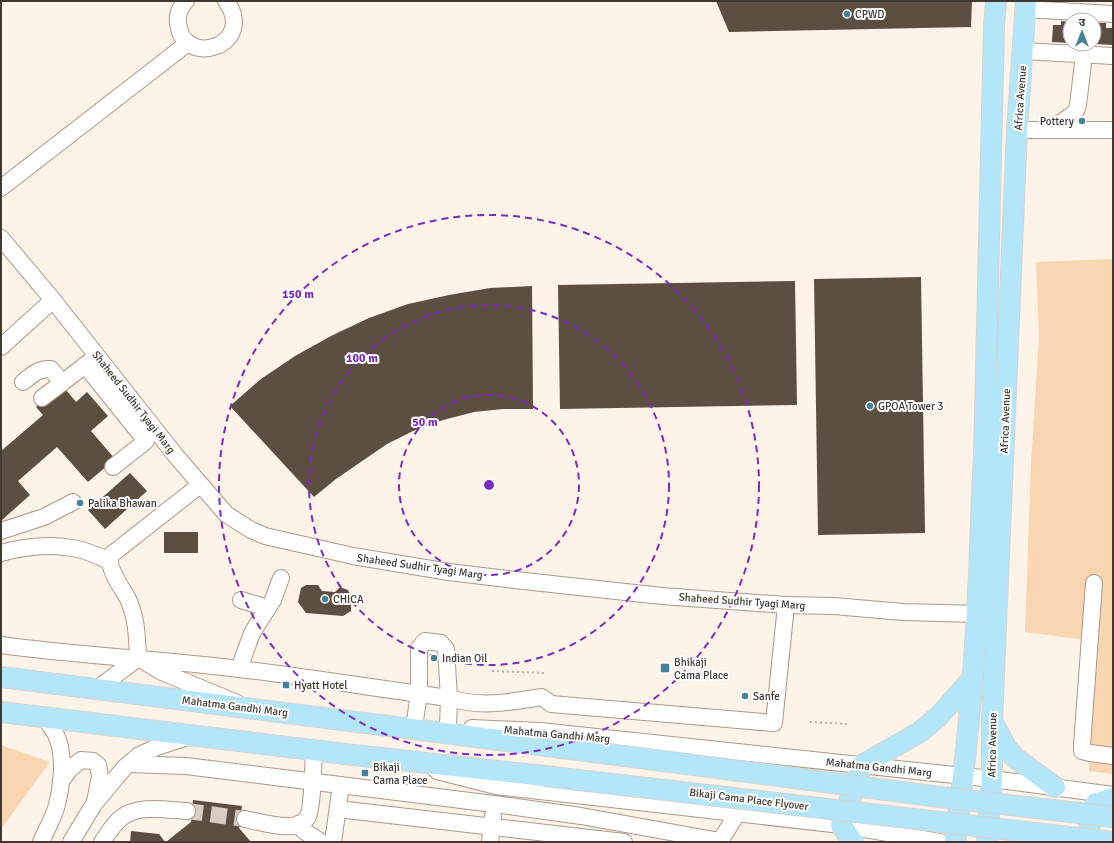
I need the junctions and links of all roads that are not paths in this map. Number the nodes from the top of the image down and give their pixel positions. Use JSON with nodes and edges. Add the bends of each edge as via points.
{"nodes":[{"id":1,"x":186,"y":1,"type":"edge"},
{"id":2,"x":996,"y":1,"type":"edge"},
{"id":3,"x":232,"y":4,"type":"edge"},
{"id":4,"x":1026,"y":5,"type":"edge"},
{"id":5,"x":1113,"y":14,"type":"edge"},
{"id":6,"x":188,"y":43,"type":"junction"},
{"id":7,"x":1023,"y":51,"type":"junction"},
{"id":8,"x":1084,"y":55,"type":"junction"},
{"id":9,"x":1113,"y":56,"type":"edge"},
{"id":10,"x":1017,"y":130,"type":"junction"},
{"id":11,"x":1050,"y":130,"type":"junction"},
{"id":12,"x":1113,"y":130,"type":"edge"},
{"id":13,"x":1,"y":188,"type":"edge"},
{"id":14,"x":1,"y":238,"type":"edge"},
{"id":15,"x":53,"y":300,"type":"junction"},
{"id":16,"x":1,"y":347,"type":"edge"},
{"id":17,"x":91,"y":361,"type":"junction"},
{"id":18,"x":23,"y":382,"type":"dead end"},
{"id":19,"x":62,"y":383,"type":"junction"},
{"id":20,"x":42,"y":398,"type":"dead end"},
{"id":21,"x":152,"y":437,"type":"junction"},
{"id":22,"x":113,"y":467,"type":"dead end"},
{"id":23,"x":200,"y":485,"type":"junction"},
{"id":24,"x":73,"y":502,"type":"dead end"},
{"id":25,"x":1,"y":530,"type":"edge"},
{"id":26,"x":1,"y":553,"type":"edge"},
{"id":27,"x":109,"y":561,"type":"junction"},
{"id":28,"x":281,"y":578,"type":"dead end"},
{"id":29,"x":1094,"y":583,"type":"dead end"},
{"id":30,"x":241,"y":600,"type":"dead end"},
{"id":31,"x":786,"y":604,"type":"junction"},
{"id":32,"x":268,"y":608,"type":"junction"},
{"id":33,"x":977,"y":614,"type":"junction"},
{"id":34,"x":1,"y":645,"type":"edge"},
{"id":35,"x":138,"y":658,"type":"junction"},
{"id":36,"x":240,"y":669,"type":"junction"},
{"id":37,"x":1,"y":677,"type":"edge"},
{"id":38,"x":972,"y":679,"type":"junction"},
{"id":39,"x":97,"y":689,"type":"junction"},
{"id":40,"x":419,"y":694,"type":"junction"},
{"id":41,"x":450,"y":698,"type":"junction"},
{"id":42,"x":249,"y":708,"type":"junction"},
{"id":43,"x":1,"y":712,"type":"edge"},
{"id":44,"x":45,"y":718,"type":"junction"},
{"id":45,"x":992,"y":721,"type":"junction"},
{"id":46,"x":388,"y":726,"type":"junction"},
{"id":47,"x":414,"y":727,"type":"junction"},
{"id":48,"x":448,"y":728,"type":"junction"},
{"id":49,"x":193,"y":736,"type":"junction"},
{"id":50,"x":314,"y":750,"type":"junction"},
{"id":51,"x":1113,"y":756,"type":"edge"},
{"id":52,"x":385,"y":758,"type":"junction"},
{"id":53,"x":129,"y":764,"type":"junction"},
{"id":54,"x":862,"y":765,"type":"junction"},
{"id":55,"x":964,"y":776,"type":"junction"},
{"id":56,"x":992,"y":779,"type":"junction"},
{"id":57,"x":61,"y":781,"type":"junction"},
{"id":58,"x":312,"y":781,"type":"junction"},
{"id":59,"x":341,"y":785,"type":"junction"},
{"id":60,"x":496,"y":786,"type":"junction"},
{"id":61,"x":1055,"y":787,"type":"junction"},
{"id":62,"x":1113,"y":796,"type":"edge"},
{"id":63,"x":94,"y":804,"type":"junction"},
{"id":64,"x":494,"y":804,"type":"junction"},
{"id":65,"x":338,"y":809,"type":"junction"},
{"id":66,"x":187,"y":811,"type":"tunnel mouth"},
{"id":67,"x":737,"y":814,"type":"junction"},
{"id":68,"x":581,"y":816,"type":"junction"},
{"id":69,"x":1113,"y":817,"type":"edge"},
{"id":70,"x":245,"y":819,"type":"tunnel mouth"},
{"id":71,"x":298,"y":824,"type":"junction"},
{"id":72,"x":491,"y":834,"type":"edge"},
{"id":73,"x":849,"y":837,"type":"edge"},
{"id":74,"x":579,"y":839,"type":"edge"},
{"id":75,"x":720,"y":841,"type":"edge"},
{"id":76,"x":41,"y":842,"type":"edge"},
{"id":77,"x":70,"y":842,"type":"edge"},
{"id":78,"x":102,"y":842,"type":"edge"},
{"id":79,"x":321,"y":842,"type":"edge"},
{"id":80,"x":333,"y":842,"type":"edge"},
{"id":81,"x":624,"y":842,"type":"edge"},
{"id":82,"x":940,"y":842,"type":"edge"},
{"id":83,"x":955,"y":842,"type":"edge"},
{"id":84,"x":987,"y":842,"type":"edge"},
{"id":85,"x":1089,"y":842,"type":"edge"},
{"id":86,"x":1113,"y":842,"type":"edge"}],
"edges":[{"from":1,"to":6,"type":"street","via":[[179,11],[177,20],[180,33]]},
{"from":2,"to":33,"type":"main road","name":"Africa Avenue","via":[[984,456]]},
{"from":3,"to":6,"type":"street","via":[[233,28],[223,43],[205,49]]},
{"from":4,"to":5,"type":"street"},
{"from":4,"to":7,"type":"main road","name":"Africa Avenue"},
{"from":6,"to":13,"type":"street"},
{"from":7,"to":8,"type":"street"},
{"from":7,"to":10,"type":"main road","name":"Africa Avenue"},
{"from":8,"to":9,"type":"street"},
{"from":8,"to":11,"type":"street","via":[[1076,111]]},
{"from":10,"to":11,"type":"street"},
{"from":10,"to":45,"type":"main road","name":"Africa Avenue"},
{"from":11,"to":12,"type":"street"},
{"from":14,"to":15,"type":"street","name":"Shaheed Sudhir Tyagi Marg"},
{"from":15,"to":16,"type":"street"},
{"from":15,"to":17,"type":"street","name":"Shaheed Sudhir Tyagi Marg"},
{"from":17,"to":19,"type":"street"},
{"from":17,"to":21,"type":"street","name":"Shaheed Sudhir Tyagi Marg"},
{"from":18,"to":19,"type":"street","via":[[39,370],[51,369]]},
{"from":19,"to":20,"type":"street"},
{"from":21,"to":22,"type":"street"},
{"from":21,"to":23,"type":"street","name":"Shaheed Sudhir Tyagi Marg"},
{"from":23,"to":27,"type":"street","via":[[111,555]]},
{"from":23,"to":31,"type":"street","name":"Shaheed Sudhir Tyagi Marg","via":[[226,514],[251,530],[277,540],[353,556],[522,581],[662,596]]},
{"from":24,"to":25,"type":"street","via":[[44,517]]},
{"from":26,"to":27,"type":"street","via":[[44,546],[93,553]]},
{"from":27,"to":35,"type":"street","via":[[134,615]]},
{"from":28,"to":32,"type":"street"},
{"from":29,"to":51,"type":"street","via":[[1082,751]]},
{"from":30,"to":32,"type":"street"},
{"from":31,"to":33,"type":"street","name":"Shaheed Sudhir Tyagi Marg"},
{"from":31,"to":41,"type":"street","via":[[774,723],[551,704],[542,697],[503,703],[466,703]]},
{"from":32,"to":36,"type":"street","via":[[252,633]]},
{"from":33,"to":38,"type":"main road","name":"Africa Avenue"},
{"from":34,"to":35,"type":"street"},
{"from":35,"to":36,"type":"street"},
{"from":35,"to":39,"type":"street"},
{"from":35,"to":42,"type":"street","via":[[162,672]]},
{"from":36,"to":40,"type":"street"},
{"from":37,"to":39,"type":"main road","name":"Mahatma Gandhi Marg"},
{"from":38,"to":54,"type":"main road","via":[[939,716],[920,732]]},
{"from":38,"to":55,"type":"main road","name":"Africa Avenue"},
{"from":39,"to":42,"type":"main road","name":"Mahatma Gandhi Marg"},
{"from":40,"to":41,"type":"street"},
{"from":40,"to":41,"type":"street","via":[[419,648],[425,641],[441,643],[446,649]]},
{"from":40,"to":47,"type":"street"},
{"from":41,"to":48,"type":"street"},
{"from":42,"to":46,"type":"main road","name":"Mahatma Gandhi Marg"},
{"from":43,"to":44,"type":"main road"},
{"from":44,"to":49,"type":"main road"},
{"from":44,"to":57,"type":"street","via":[[56,734],[60,748]]},
{"from":45,"to":56,"type":"main road","name":"Africa Avenue"},
{"from":45,"to":61,"type":"main road","via":[[1015,758]]},
{"from":46,"to":47,"type":"street","name":"Mahatma Gandhi Marg"},
{"from":46,"to":69,"type":"main road","bridge":true},
{"from":47,"to":48,"type":"street","name":"Mahatma Gandhi Marg"},
{"from":48,"to":54,"type":"street","name":"Mahatma Gandhi Marg","via":[[540,731]]},
{"from":49,"to":50,"type":"main road"},
{"from":49,"to":53,"type":"street","via":[[157,747],[138,756]]},
{"from":50,"to":52,"type":"main road"},
{"from":50,"to":58,"type":"street"},
{"from":52,"to":60,"type":"street"},
{"from":52,"to":86,"type":"main road","name":"Bikaji Cama Place Flyover","bridge":true},
{"from":53,"to":58,"type":"street","via":[[186,766]]},
{"from":53,"to":63,"type":"street"},
{"from":54,"to":55,"type":"street","name":"Mahatma Gandhi Marg"},
{"from":54,"to":73,"type":"main road"},
{"from":55,"to":56,"type":"street","name":"Mahatma Gandhi Marg"},
{"from":55,"to":83,"type":"main road","name":"Africa Avenue"},
{"from":56,"to":61,"type":"street","name":"Mahatma Gandhi Marg"},
{"from":56,"to":84,"type":"main road","name":"Africa Avenue"},
{"from":57,"to":63,"type":"street","via":[[81,760],[93,761],[98,766],[100,776]]},
{"from":57,"to":76,"type":"street","via":[[56,808]]},
{"from":58,"to":59,"type":"street"},
{"from":58,"to":71,"type":"street","via":[[309,814]]},
{"from":59,"to":64,"type":"street"},
{"from":59,"to":65,"type":"street"},
{"from":60,"to":64,"type":"street"},
{"from":60,"to":67,"type":"street"},
{"from":61,"to":62,"type":"street","name":"Mahatma Gandhi Marg"},
{"from":62,"to":85,"type":"main road","via":[[1096,802],[1088,834]]},
{"from":63,"to":77,"type":"street"},
{"from":64,"to":68,"type":"street"},
{"from":64,"to":72,"type":"street"},
{"from":65,"to":72,"type":"street"},
{"from":65,"to":80,"type":"street"},
{"from":66,"to":78,"type":"street","via":[[156,809],[129,813],[116,822]]},
{"from":67,"to":73,"type":"street"},
{"from":67,"to":75,"type":"street"},
{"from":68,"to":74,"type":"street"},
{"from":68,"to":75,"type":"street"},
{"from":70,"to":71,"type":"street","via":[[281,825]]},
{"from":71,"to":79,"type":"street"},
{"from":72,"to":74,"type":"street"},
{"from":73,"to":82,"type":"street"},
{"from":74,"to":81,"type":"street"}]}
